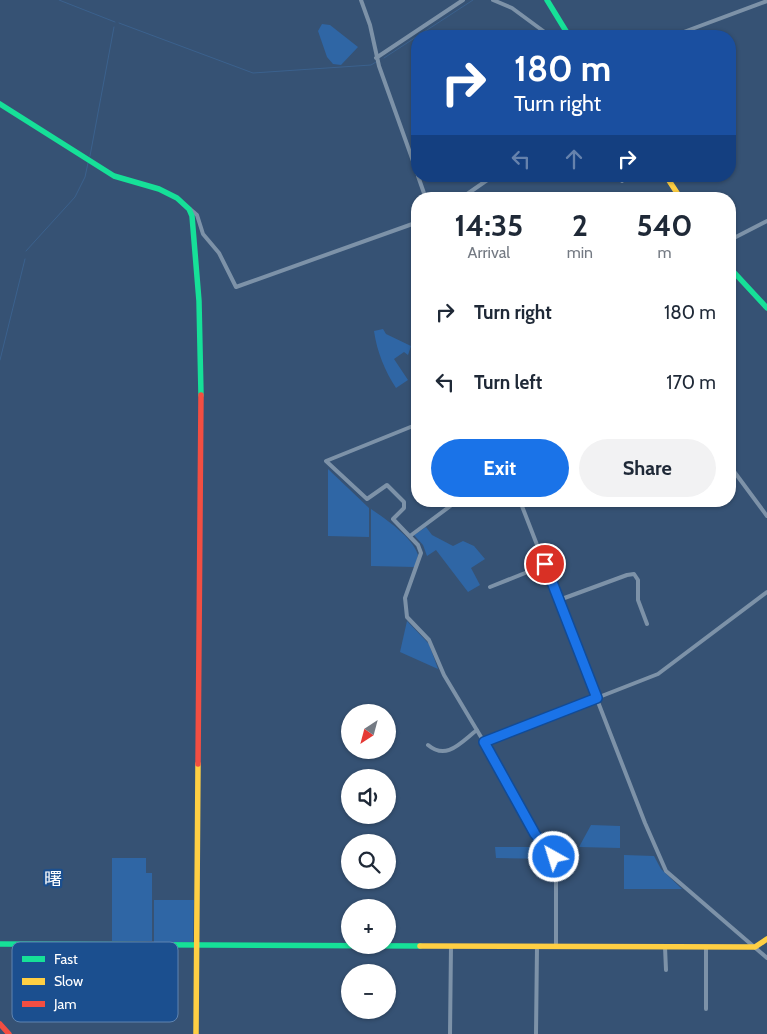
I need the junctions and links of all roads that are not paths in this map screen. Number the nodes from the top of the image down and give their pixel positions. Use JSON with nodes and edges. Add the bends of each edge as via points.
{"nodes":[{"id":1,"x":361,"y":0,"type":"edge"},
{"id":2,"x":463,"y":0,"type":"edge"},
{"id":3,"x":493,"y":0,"type":"edge"},
{"id":4,"x":548,"y":0,"type":"edge"},
{"id":5,"x":767,"y":1,"type":"edge"},
{"id":6,"x":418,"y":30,"type":"edge"},
{"id":7,"x":542,"y":30,"type":"edge"},
{"id":8,"x":566,"y":30,"type":"edge"},
{"id":9,"x":689,"y":30,"type":"edge"},
{"id":10,"x":411,"y":35,"type":"edge"},
{"id":11,"x":376,"y":58,"type":"junction"},
{"id":12,"x":0,"y":104,"type":"edge"},
{"id":13,"x":411,"y":156,"type":"edge"},
{"id":14,"x":484,"y":182,"type":"edge"},
{"id":15,"x":470,"y":192,"type":"edge"},
{"id":16,"x":190,"y":209,"type":"junction"},
{"id":17,"x":767,"y":221,"type":"edge"},
{"id":18,"x":411,"y":224,"type":"edge"},
{"id":19,"x":736,"y":237,"type":"edge"},
{"id":20,"x":736,"y":274,"type":"edge"},
{"id":21,"x":767,"y":308,"type":"edge"},
{"id":22,"x":411,"y":427,"type":"edge"},
{"id":23,"x":736,"y":474,"type":"edge"},
{"id":24,"x":449,"y":507,"type":"edge"},
{"id":25,"x":522,"y":507,"type":"edge"},
{"id":26,"x":767,"y":516,"type":"edge"},
{"id":27,"x":410,"y":536,"type":"junction"},
{"id":28,"x":545,"y":564,"type":"junction"},
{"id":29,"x":490,"y":587,"type":"dead end"},
{"id":30,"x":767,"y":592,"type":"edge"},
{"id":31,"x":559,"y":600,"type":"junction"},
{"id":32,"x":647,"y":624,"type":"dead end"},
{"id":33,"x":597,"y":698,"type":"junction"},
{"id":34,"x":477,"y":730,"type":"junction"},
{"id":35,"x":484,"y":742,"type":"junction"},
{"id":36,"x":428,"y":745,"type":"dead end"},
{"id":37,"x":767,"y":939,"type":"edge"},
{"id":38,"x":178,"y":945,"type":"edge"},
{"id":39,"x":197,"y":945,"type":"junction"},
{"id":40,"x":451,"y":946,"type":"junction"},
{"id":41,"x":537,"y":947,"type":"junction"},
{"id":42,"x":556,"y":947,"type":"junction"},
{"id":43,"x":706,"y":947,"type":"junction"},
{"id":44,"x":755,"y":947,"type":"junction"},
{"id":45,"x":665,"y":948,"type":"junction"},
{"id":46,"x":767,"y":958,"type":"edge"},
{"id":47,"x":666,"y":970,"type":"dead end"},
{"id":48,"x":706,"y":1009,"type":"dead end"},
{"id":49,"x":0,"y":1024,"type":"edge"},
{"id":50,"x":9,"y":1034,"type":"edge"},
{"id":51,"x":196,"y":1034,"type":"edge"},
{"id":52,"x":450,"y":1034,"type":"edge"},
{"id":53,"x":536,"y":1034,"type":"edge"}],
"edges":[{"from":1,"to":11,"type":"street"},
{"from":2,"to":6,"type":"street"},
{"from":3,"to":7,"type":"street","via":[[512,8]]},
{"from":4,"to":8,"type":"street"},
{"from":5,"to":9,"type":"street"},
{"from":10,"to":11,"type":"street"},
{"from":11,"to":13,"type":"street"},
{"from":12,"to":16,"type":"street","via":[[114,176],[159,189]]},
{"from":14,"to":15,"type":"street"},
{"from":16,"to":18,"type":"street","via":[[197,215],[203,234],[219,253],[236,287]]},
{"from":16,"to":39,"type":"street","via":[[198,292],[201,411]]},
{"from":17,"to":19,"type":"street"},
{"from":20,"to":21,"type":"street"},
{"from":22,"to":27,"type":"street","via":[[326,461],[367,499],[384,486],[392,488],[405,506],[393,519]]},
{"from":23,"to":26,"type":"street"},
{"from":24,"to":27,"type":"street"},
{"from":25,"to":28,"type":"street"},
{"from":27,"to":34,"type":"street","via":[[418,545],[421,558],[405,598],[407,617],[429,640],[444,675]]},
{"from":28,"to":29,"type":"street"},
{"from":28,"to":31,"type":"street"},
{"from":30,"to":33,"type":"street","via":[[658,674]]},
{"from":31,"to":32,"type":"street","via":[[634,574],[638,580],[638,600]]},
{"from":31,"to":33,"type":"street"},
{"from":33,"to":35,"type":"street"},
{"from":33,"to":44,"type":"street","via":[[666,871]]},
{"from":34,"to":35,"type":"street"},
{"from":34,"to":36,"type":"street","via":[[446,752],[438,752]]},
{"from":35,"to":42,"type":"street","via":[[535,834],[556,862]]},
{"from":37,"to":44,"type":"street"},
{"from":38,"to":39,"type":"street"},
{"from":39,"to":40,"type":"street"},
{"from":39,"to":51,"type":"street"},
{"from":40,"to":41,"type":"street"},
{"from":40,"to":52,"type":"street"},
{"from":41,"to":42,"type":"street"},
{"from":41,"to":53,"type":"street"},
{"from":42,"to":45,"type":"street"},
{"from":43,"to":44,"type":"street"},
{"from":43,"to":45,"type":"street"},
{"from":43,"to":48,"type":"street"},
{"from":44,"to":46,"type":"street"},
{"from":45,"to":47,"type":"street"},
{"from":49,"to":50,"type":"street"}]}
